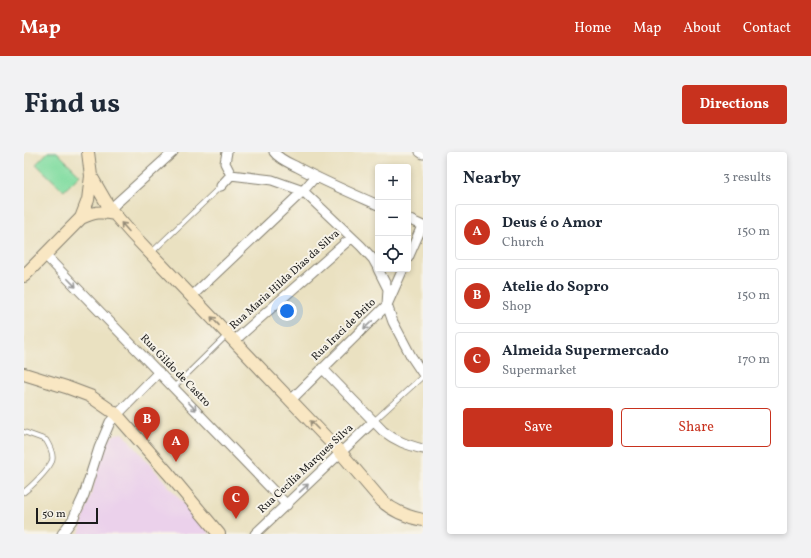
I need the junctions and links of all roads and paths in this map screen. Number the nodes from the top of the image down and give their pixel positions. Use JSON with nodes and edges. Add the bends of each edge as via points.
{"nodes":[{"id":1,"x":88,"y":152,"type":"edge"},
{"id":2,"x":173,"y":152,"type":"edge"},
{"id":3,"x":227,"y":152,"type":"edge"},
{"id":4,"x":274,"y":152,"type":"edge"},
{"id":5,"x":231,"y":175,"type":"junction"},
{"id":6,"x":91,"y":176,"type":"junction"},
{"id":7,"x":315,"y":177,"type":"junction"},
{"id":8,"x":221,"y":186,"type":"joint"},
{"id":9,"x":303,"y":191,"type":"junction"},
{"id":10,"x":375,"y":204,"type":"edge"},
{"id":11,"x":112,"y":212,"type":"junction"},
{"id":12,"x":81,"y":218,"type":"junction"},
{"id":13,"x":411,"y":220,"type":"edge"},
{"id":14,"x":423,"y":226,"type":"edge"},
{"id":15,"x":351,"y":238,"type":"junction"},
{"id":16,"x":411,"y":252,"type":"edge"},
{"id":17,"x":151,"y":253,"type":"junction"},
{"id":18,"x":45,"y":255,"type":"junction"},
{"id":19,"x":375,"y":263,"type":"edge"},
{"id":20,"x":380,"y":272,"type":"edge"},
{"id":21,"x":402,"y":272,"type":"edge"},
{"id":22,"x":24,"y":276,"type":"edge"},
{"id":23,"x":192,"y":296,"type":"junction"},
{"id":24,"x":387,"y":305,"type":"junction"},
{"id":25,"x":231,"y":338,"type":"junction"},
{"id":26,"x":322,"y":368,"type":"junction"},
{"id":27,"x":159,"y":372,"type":"junction"},
{"id":28,"x":24,"y":374,"type":"edge"},
{"id":29,"x":423,"y":375,"type":"edge"},
{"id":30,"x":174,"y":387,"type":"junction"},
{"id":31,"x":291,"y":400,"type":"junction"},
{"id":32,"x":116,"y":414,"type":"junction"},
{"id":33,"x":374,"y":421,"type":"junction"},
{"id":34,"x":24,"y":432,"type":"edge"},
{"id":35,"x":423,"y":449,"type":"edge"},
{"id":36,"x":341,"y":453,"type":"junction"},
{"id":37,"x":24,"y":492,"type":"edge"},
{"id":38,"x":287,"y":505,"type":"junction"},
{"id":39,"x":423,"y":520,"type":"edge"},
{"id":40,"x":62,"y":534,"type":"edge"},
{"id":41,"x":219,"y":534,"type":"edge"},
{"id":42,"x":255,"y":534,"type":"edge"}],
"edges":[{"from":1,"to":6,"type":"street"},
{"from":2,"to":11,"type":"street"},
{"from":3,"to":5,"type":"street","via":[[225,163]]},
{"from":4,"to":7,"type":"street"},
{"from":5,"to":8,"type":"street"},
{"from":5,"to":9,"type":"street","via":[[272,180]]},
{"from":6,"to":11,"type":"street"},
{"from":6,"to":12,"type":"street","via":[[88,200]]},
{"from":7,"to":9,"type":"street"},
{"from":7,"to":10,"type":"street"},
{"from":8,"to":17,"type":"lane"},
{"from":9,"to":15,"type":"street"},
{"from":9,"to":23,"type":"street"},
{"from":11,"to":12,"type":"street","via":[[95,212]]},
{"from":17,"to":11,"type":"street","one_way":true},
{"from":12,"to":18,"type":"street"},
{"from":13,"to":14,"type":"street"},
{"from":14,"to":16,"type":"street"},
{"from":15,"to":19,"type":"street"},
{"from":15,"to":25,"type":"street","name":"Rua Maria Hilda Dias da Silva"},
{"from":17,"to":23,"type":"street"},
{"from":18,"to":22,"type":"street"},
{"from":18,"to":27,"type":"street","name":"Rua Gildo de Castro","one_way":true},
{"from":20,"to":24,"type":"street","via":[[388,289]]},
{"from":21,"to":24,"type":"street","name":"Rua Iraci de Brito"},
{"from":25,"to":23,"type":"street","one_way":true},
{"from":24,"to":26,"type":"street","name":"Rua Iraci de Brito","one_way":true},
{"from":24,"to":29,"type":"street","via":[[393,322]]},
{"from":25,"to":30,"type":"lane"},
{"from":25,"to":31,"type":"street"},
{"from":26,"to":31,"type":"street","name":"Rua Iraci de Brito"},
{"from":26,"to":33,"type":"street"},
{"from":27,"to":30,"type":"street","name":"Rua Gildo de Castro"},
{"from":27,"to":32,"type":"street"},
{"from":28,"to":32,"type":"street","via":[[90,396]]},
{"from":29,"to":33,"type":"lane"},
{"from":30,"to":38,"type":"street","name":"Rua Gildo de Castro","one_way":true},
{"from":36,"to":31,"type":"street","one_way":true},
{"from":32,"to":40,"type":"street","via":[[105,432],[84,495],[73,519]]},
{"from":32,"to":41,"type":"street"},
{"from":33,"to":35,"type":"street","via":[[394,439]]},
{"from":33,"to":36,"type":"street","name":"Rua Cecília Marques Silva"},
{"from":34,"to":37,"type":"lane","via":[[46,440],[52,456],[52,462],[40,478]]},
{"from":38,"to":36,"type":"street","name":"Rua Cecília Marques Silva","one_way":true},
{"from":36,"to":39,"type":"street","via":[[388,507]]},
{"from":38,"to":42,"type":"street","name":"Rua Cecília Marques Silva"}]}
